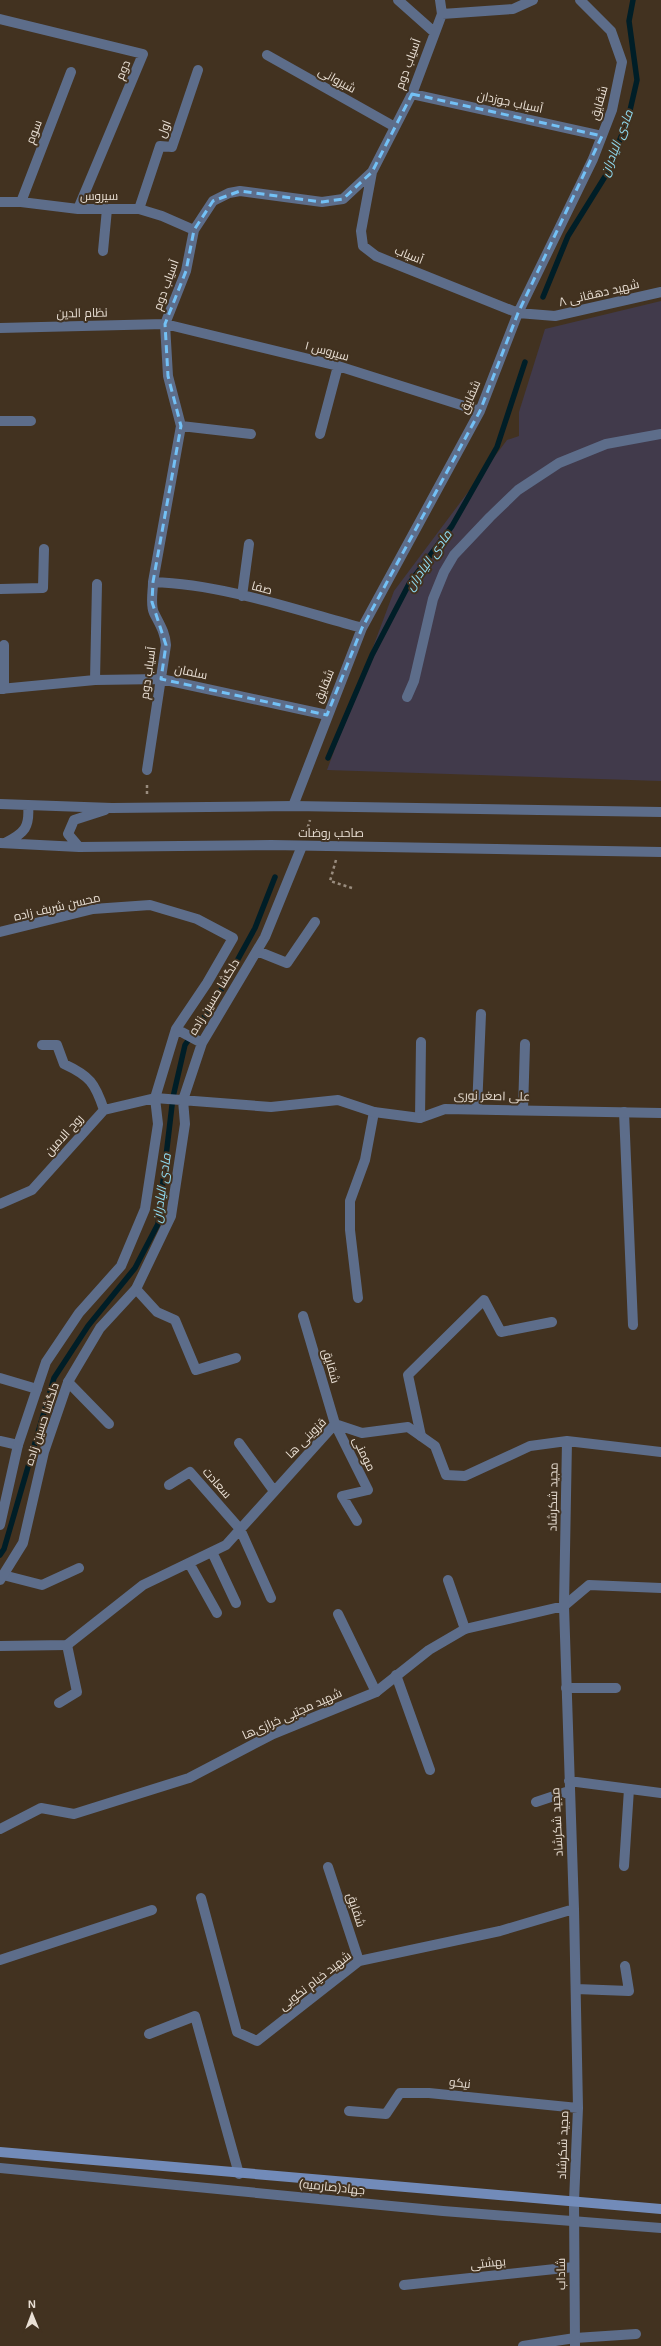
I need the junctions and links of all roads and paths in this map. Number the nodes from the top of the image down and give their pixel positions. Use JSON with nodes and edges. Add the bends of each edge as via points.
{"nodes":[{"id":1,"x":398,"y":0,"type":"edge"},
{"id":2,"x":440,"y":0,"type":"edge"},
{"id":3,"x":533,"y":0,"type":"edge"},
{"id":4,"x":580,"y":0,"type":"edge"},
{"id":5,"x":442,"y":14,"type":"junction"},
{"id":6,"x":0,"y":18,"type":"edge"},
{"id":7,"x":434,"y":32,"type":"junction"},
{"id":8,"x":266,"y":55,"type":"dead end"},
{"id":9,"x":198,"y":70,"type":"dead end"},
{"id":10,"x":71,"y":72,"type":"dead end"},
{"id":11,"x":412,"y":94,"type":"junction"},
{"id":12,"x":395,"y":127,"type":"junction"},
{"id":13,"x":602,"y":136,"type":"junction"},
{"id":14,"x":372,"y":172,"type":"junction"},
{"id":15,"x":0,"y":202,"type":"edge"},
{"id":16,"x":21,"y":202,"type":"junction"},
{"id":17,"x":78,"y":209,"type":"junction"},
{"id":18,"x":107,"y":209,"type":"junction"},
{"id":19,"x":139,"y":209,"type":"junction"},
{"id":20,"x":194,"y":230,"type":"junction"},
{"id":21,"x":103,"y":251,"type":"dead end"},
{"id":22,"x":661,"y":292,"type":"edge"},
{"id":23,"x":518,"y":313,"type":"junction"},
{"id":24,"x":165,"y":324,"type":"junction"},
{"id":25,"x":0,"y":328,"type":"edge"},
{"id":26,"x":338,"y":366,"type":"junction"},
{"id":27,"x":480,"y":411,"type":"junction"},
{"id":28,"x":0,"y":421,"type":"edge"},
{"id":29,"x":31,"y":422,"type":"dead end"},
{"id":30,"x":181,"y":426,"type":"junction"},
{"id":31,"x":251,"y":434,"type":"dead end"},
{"id":32,"x":320,"y":434,"type":"dead end"},
{"id":33,"x":661,"y":434,"type":"edge"},
{"id":34,"x":249,"y":544,"type":"dead end"},
{"id":35,"x":44,"y":549,"type":"dead end"},
{"id":36,"x":154,"y":582,"type":"junction"},
{"id":37,"x":97,"y":584,"type":"dead end"},
{"id":38,"x":0,"y":589,"type":"edge"},
{"id":39,"x":242,"y":596,"type":"junction"},
{"id":40,"x":362,"y":628,"type":"junction"},
{"id":41,"x":4,"y":645,"type":"dead end"},
{"id":42,"x":161,"y":679,"type":"junction"},
{"id":43,"x":95,"y":680,"type":"junction"},
{"id":44,"x":2,"y":689,"type":"edge"},
{"id":45,"x":407,"y":697,"type":"dead end"},
{"id":46,"x":327,"y":715,"type":"junction"},
{"id":47,"x":147,"y":770,"type":"joint"},
{"id":48,"x":0,"y":804,"type":"edge"},
{"id":49,"x":28,"y":805,"type":"junction"},
{"id":50,"x":293,"y":806,"type":"junction"},
{"id":51,"x":315,"y":806,"type":"junction"},
{"id":52,"x":146,"y":807,"type":"junction"},
{"id":53,"x":112,"y":808,"type":"junction"},
{"id":54,"x":661,"y":812,"type":"edge"},
{"id":55,"x":2,"y":844,"type":"edge"},
{"id":56,"x":302,"y":846,"type":"junction"},
{"id":57,"x":340,"y":846,"type":"junction"},
{"id":58,"x":79,"y":847,"type":"junction"},
{"id":59,"x":661,"y":852,"type":"edge"},
{"id":60,"x":352,"y":888,"type":"dead end"},
{"id":61,"x":315,"y":922,"type":"dead end"},
{"id":62,"x":0,"y":932,"type":"edge"},
{"id":63,"x":233,"y":938,"type":"joint"},
{"id":64,"x":257,"y":951,"type":"junction"},
{"id":65,"x":481,"y":1014,"type":"dead end"},
{"id":66,"x":176,"y":1029,"type":"junction"},
{"id":67,"x":420,"y":1042,"type":"dead end"},
{"id":68,"x":202,"y":1043,"type":"junction"},
{"id":69,"x":525,"y":1044,"type":"dead end"},
{"id":70,"x":42,"y":1045,"type":"dead end"},
{"id":71,"x":155,"y":1098,"type":"junction"},
{"id":72,"x":183,"y":1100,"type":"junction"},
{"id":73,"x":477,"y":1109,"type":"junction"},
{"id":74,"x":104,"y":1110,"type":"junction"},
{"id":75,"x":523,"y":1110,"type":"junction"},
{"id":76,"x":374,"y":1112,"type":"junction"},
{"id":77,"x":624,"y":1112,"type":"junction"},
{"id":78,"x":661,"y":1113,"type":"edge"},
{"id":79,"x":420,"y":1118,"type":"junction"},
{"id":80,"x":0,"y":1204,"type":"edge"},
{"id":81,"x":136,"y":1289,"type":"junction"},
{"id":82,"x":358,"y":1298,"type":"dead end"},
{"id":83,"x":303,"y":1316,"type":"dead end"},
{"id":84,"x":552,"y":1322,"type":"dead end"},
{"id":85,"x":633,"y":1325,"type":"dead end"},
{"id":86,"x":236,"y":1358,"type":"dead end"},
{"id":87,"x":0,"y":1378,"type":"edge"},
{"id":88,"x":68,"y":1382,"type":"junction"},
{"id":89,"x":37,"y":1390,"type":"junction"},
{"id":90,"x":109,"y":1424,"type":"dead end"},
{"id":91,"x":335,"y":1424,"type":"junction"},
{"id":92,"x":420,"y":1436,"type":"junction"},
{"id":93,"x":0,"y":1441,"type":"edge"},
{"id":94,"x":567,"y":1441,"type":"junction"},
{"id":95,"x":239,"y":1443,"type":"dead end"},
{"id":96,"x":18,"y":1445,"type":"junction"},
{"id":97,"x":661,"y":1452,"type":"edge"},
{"id":98,"x":169,"y":1485,"type":"dead end"},
{"id":99,"x":274,"y":1491,"type":"junction"},
{"id":100,"x":357,"y":1521,"type":"dead end"},
{"id":101,"x":0,"y":1525,"type":"edge"},
{"id":102,"x":240,"y":1529,"type":"junction"},
{"id":103,"x":212,"y":1552,"type":"junction"},
{"id":104,"x":189,"y":1563,"type":"junction"},
{"id":105,"x":79,"y":1568,"type":"dead end"},
{"id":106,"x":2,"y":1577,"type":"edge"},
{"id":107,"x":448,"y":1580,"type":"dead end"},
{"id":108,"x":661,"y":1588,"type":"edge"},
{"id":109,"x":271,"y":1598,"type":"dead end"},
{"id":110,"x":236,"y":1603,"type":"dead end"},
{"id":111,"x":564,"y":1606,"type":"junction"},
{"id":112,"x":217,"y":1613,"type":"dead end"},
{"id":113,"x":338,"y":1614,"type":"dead end"},
{"id":114,"x":465,"y":1629,"type":"junction"},
{"id":115,"x":0,"y":1646,"type":"edge"},
{"id":116,"x":67,"y":1646,"type":"junction"},
{"id":117,"x":396,"y":1675,"type":"junction"},
{"id":118,"x":566,"y":1688,"type":"junction"},
{"id":119,"x":616,"y":1688,"type":"dead end"},
{"id":120,"x":376,"y":1692,"type":"junction"},
{"id":121,"x":59,"y":1703,"type":"dead end"},
{"id":122,"x":430,"y":1770,"type":"dead end"},
{"id":123,"x":569,"y":1781,"type":"junction"},
{"id":124,"x":629,"y":1789,"type":"junction"},
{"id":125,"x":569,"y":1791,"type":"junction"},
{"id":126,"x":661,"y":1793,"type":"edge"},
{"id":127,"x":536,"y":1802,"type":"dead end"},
{"id":128,"x":0,"y":1829,"type":"edge"},
{"id":129,"x":624,"y":1866,"type":"dead end"},
{"id":130,"x":328,"y":1867,"type":"dead end"},
{"id":131,"x":201,"y":1898,"type":"dead end"},
{"id":132,"x":574,"y":1909,"type":"junction"},
{"id":133,"x":152,"y":1910,"type":"dead end"},
{"id":134,"x":0,"y":1960,"type":"edge"},
{"id":135,"x":359,"y":1961,"type":"junction"},
{"id":136,"x":625,"y":1966,"type":"dead end"},
{"id":137,"x":576,"y":1989,"type":"junction"},
{"id":138,"x":149,"y":2034,"type":"dead end"},
{"id":139,"x":578,"y":2108,"type":"junction"},
{"id":140,"x":349,"y":2111,"type":"dead end"},
{"id":141,"x":0,"y":2152,"type":"edge"},
{"id":142,"x":0,"y":2168,"type":"edge"},
{"id":143,"x":239,"y":2174,"type":"junction"},
{"id":144,"x":574,"y":2201,"type":"junction"},
{"id":145,"x":661,"y":2209,"type":"edge"},
{"id":146,"x":573,"y":2221,"type":"junction"},
{"id":147,"x":661,"y":2228,"type":"edge"},
{"id":148,"x":574,"y":2267,"type":"junction"},
{"id":149,"x":404,"y":2285,"type":"dead end"},
{"id":150,"x":636,"y":2334,"type":"dead end"},
{"id":151,"x":575,"y":2342,"type":"edge"},
{"id":152,"x":523,"y":2346,"type":"edge"}],
"edges":[{"from":1,"to":7,"type":"street"},
{"from":2,"to":5,"type":"street"},
{"from":3,"to":5,"type":"street","via":[[513,9]]},
{"from":4,"to":13,"type":"street","name":"شقایق","via":[[611,31],[622,62],[612,110]]},
{"from":5,"to":7,"type":"street","name":"آسیاب دوم"},
{"from":6,"to":17,"type":"street","name":"دوم","via":[[143,54]]},
{"from":7,"to":11,"type":"street","name":"آسیاب دوم"},
{"from":8,"to":12,"type":"street","name":"شیروانی"},
{"from":9,"to":19,"type":"street","name":"اول","via":[[172,148],[160,146]]},
{"from":10,"to":16,"type":"street","name":"سوم"},
{"from":11,"to":12,"type":"street","name":"آسیاب دوم"},
{"from":11,"to":13,"type":"street","name":"آسیاب جوزدان"},
{"from":12,"to":14,"type":"street","name":"آسیاب دوم"},
{"from":13,"to":23,"type":"street","name":"شقایق","via":[[593,160]]},
{"from":14,"to":20,"type":"street","name":"آسیاب دوم","via":[[343,199],[333,202],[240,191],[229,193],[213,201]]},
{"from":14,"to":23,"type":"street","name":"آسیاب","via":[[361,231],[362,246],[376,256]]},
{"from":15,"to":16,"type":"street","name":"سیروس"},
{"from":16,"to":17,"type":"street","name":"سیروس"},
{"from":17,"to":18,"type":"street","name":"سیروس"},
{"from":18,"to":19,"type":"street","name":"سیروس"},
{"from":18,"to":21,"type":"street"},
{"from":19,"to":20,"type":"street","name":"سیروس"},
{"from":20,"to":24,"type":"street","name":"آسیاب دوم","via":[[186,271]]},
{"from":22,"to":23,"type":"street","name":"شهید دهقانی ۸","via":[[555,316]]},
{"from":23,"to":27,"type":"street","name":"شقایق"},
{"from":24,"to":25,"type":"street","name":"نظام الدین"},
{"from":24,"to":26,"type":"street","name":"سیروس ۱"},
{"from":24,"to":30,"type":"street","name":"آسیاب دوم","via":[[168,376]]},
{"from":26,"to":27,"type":"street","name":"سیروس ۱"},
{"from":26,"to":32,"type":"street"},
{"from":27,"to":40,"type":"street","name":"شقایق"},
{"from":28,"to":29,"type":"street"},
{"from":30,"to":31,"type":"street"},
{"from":30,"to":36,"type":"street","name":"آسیاب دوم"},
{"from":33,"to":45,"type":"street","via":[[606,444],[559,463],[518,490],[454,554],[433,599],[414,681]]},
{"from":34,"to":39,"type":"street"},
{"from":35,"to":38,"type":"street","via":[[43,588]]},
{"from":36,"to":39,"type":"street","name":"صفا","via":[[172,582]]},
{"from":36,"to":42,"type":"street","name":"آسیاب دوم","via":[[154,612],[166,639]]},
{"from":37,"to":43,"type":"street"},
{"from":39,"to":40,"type":"street","name":"صفا"},
{"from":40,"to":46,"type":"street","name":"شقایق"},
{"from":41,"to":44,"type":"street"},
{"from":42,"to":43,"type":"street","name":"سلمان"},
{"from":42,"to":46,"type":"street","name":"سلمان"},
{"from":42,"to":47,"type":"street","name":"آسیاب دوم"},
{"from":43,"to":44,"type":"street","name":"سلمان"},
{"from":46,"to":50,"type":"street","name":"شقایق"},
{"from":47,"to":52,"type":"path"},
{"from":48,"to":49,"type":"street"},
{"from":49,"to":53,"type":"street"},
{"from":49,"to":55,"type":"street","via":[[30,820],[21,835]]},
{"from":50,"to":51,"type":"street"},
{"from":50,"to":52,"type":"street"},
{"from":51,"to":54,"type":"street"},
{"from":51,"to":56,"type":"path"},
{"from":52,"to":53,"type":"street"},
{"from":53,"to":58,"type":"street","via":[[74,820],[68,834]]},
{"from":55,"to":58,"type":"street","name":"صاحب روضات"},
{"from":56,"to":57,"type":"street","name":"صاحب روضات"},
{"from":56,"to":58,"type":"street","name":"صاحب روضات"},
{"from":56,"to":64,"type":"street","name":"دلگشا حسین زاده"},
{"from":57,"to":59,"type":"street","name":"صاحب روضات"},
{"from":57,"to":60,"type":"path","via":[[330,881]]},
{"from":61,"to":64,"type":"street","via":[[287,963]]},
{"from":62,"to":63,"type":"street","name":"محسن شریف زاده","via":[[93,909],[150,905],[197,918]]},
{"from":63,"to":66,"type":"street","name":"دلگشا حسین زاده"},
{"from":64,"to":68,"type":"street","name":"دلگشا حسین زاده"},
{"from":65,"to":73,"type":"street"},
{"from":66,"to":68,"type":"street"},
{"from":66,"to":71,"type":"street","name":"دلگشا حسین زاده"},
{"from":67,"to":79,"type":"street"},
{"from":68,"to":72,"type":"street","name":"دلگشا حسین زاده"},
{"from":69,"to":75,"type":"street"},
{"from":70,"to":74,"type":"street","via":[[57,1045],[64,1064],[79,1071],[97,1088]]},
{"from":71,"to":72,"type":"street","name":"علی اصغر نوری"},
{"from":71,"to":74,"type":"street"},
{"from":71,"to":89,"type":"street","name":"دلگشا حسین زاده","via":[[158,1124],[145,1209],[120,1266],[79,1313],[46,1362]]},
{"from":72,"to":76,"type":"street","name":"علی اصغر نوری","via":[[271,1107],[338,1100]]},
{"from":72,"to":81,"type":"street","name":"دلگشا حسین زاده","via":[[185,1124],[171,1216]]},
{"from":73,"to":75,"type":"street","name":"علی اصغر نوری"},
{"from":73,"to":79,"type":"street","name":"علی اصغر نوری","via":[[445,1109]]},
{"from":74,"to":80,"type":"street","name":"روح الامین","via":[[32,1190]]},
{"from":75,"to":77,"type":"street","name":"علی اصغر نوری"},
{"from":76,"to":79,"type":"street","name":"علی اصغر نوری"},
{"from":76,"to":82,"type":"street","via":[[365,1160],[350,1201],[350,1230]]},
{"from":77,"to":78,"type":"street","name":"علی اصغر نوری"},
{"from":77,"to":85,"type":"street"},
{"from":81,"to":86,"type":"street","via":[[157,1312],[175,1320],[196,1370]]},
{"from":81,"to":88,"type":"street","name":"دلگشا حسین زاده","via":[[100,1328]]},
{"from":83,"to":91,"type":"street","name":"شقایق"},
{"from":84,"to":92,"type":"street","via":[[501,1332],[484,1300],[408,1375]]},
{"from":87,"to":89,"type":"street"},
{"from":88,"to":90,"type":"street"},
{"from":88,"to":106,"type":"street","name":"دلگشا حسین زاده","via":[[44,1452],[24,1543]]},
{"from":89,"to":96,"type":"street","name":"دلگشا حسین زاده"},
{"from":91,"to":92,"type":"street","name":"قزوینی ها","via":[[362,1433],[408,1427]]},
{"from":91,"to":99,"type":"street","name":"قزوینی ها"},
{"from":91,"to":100,"type":"street","name":"مومنی","via":[[368,1490],[342,1496]]},
{"from":92,"to":94,"type":"street","name":"قزوینی ها","via":[[435,1446],[446,1475],[465,1476],[530,1446]]},
{"from":93,"to":96,"type":"street"},
{"from":94,"to":97,"type":"street","name":"قزوینی ها"},
{"from":94,"to":111,"type":"street","name":"مجید شکرشاد"},
{"from":95,"to":99,"type":"street"},
{"from":96,"to":101,"type":"street","name":"دلگشا حسین زاده"},
{"from":98,"to":102,"type":"street","name":"سعادت","via":[[190,1472]]},
{"from":99,"to":102,"type":"street","name":"قزوینی ها"},
{"from":102,"to":103,"type":"street","name":"قزوینی ها","via":[[226,1545]]},
{"from":102,"to":109,"type":"street"},
{"from":103,"to":104,"type":"street","name":"قزوینی ها"},
{"from":103,"to":110,"type":"street"},
{"from":104,"to":112,"type":"street"},
{"from":104,"to":116,"type":"street","name":"قزوینی ها","via":[[143,1584]]},
{"from":105,"to":106,"type":"street","via":[[42,1585]]},
{"from":107,"to":114,"type":"street"},
{"from":108,"to":111,"type":"street","via":[[589,1585]]},
{"from":111,"to":114,"type":"street","name":"شهید مجتبی خرازی‌ها"},
{"from":111,"to":118,"type":"street","name":"مجید شکرشاد"},
{"from":113,"to":120,"type":"street"},
{"from":114,"to":117,"type":"street","name":"شهید مجتبی خرازی‌ها","via":[[429,1650]]},
{"from":115,"to":116,"type":"street"},
{"from":116,"to":121,"type":"street","via":[[77,1692]]},
{"from":117,"to":120,"type":"street","name":"شهید مجتبی خرازی‌ها"},
{"from":117,"to":122,"type":"street"},
{"from":118,"to":119,"type":"street"},
{"from":118,"to":123,"type":"street","name":"مجید شکرشاد"},
{"from":120,"to":128,"type":"street","name":"شهید مجتبی خرازی‌ها","via":[[273,1734],[189,1778],[74,1814],[41,1808]]},
{"from":123,"to":124,"type":"street"},
{"from":123,"to":125,"type":"street","name":"مجید شکرشاد"},
{"from":124,"to":126,"type":"street"},
{"from":124,"to":129,"type":"street"},
{"from":125,"to":127,"type":"street"},
{"from":125,"to":132,"type":"street","name":"مجید شکرشاد"},
{"from":130,"to":135,"type":"street","name":"شقایق"},
{"from":131,"to":135,"type":"street","name":"شهید خیام نکویی","via":[[237,2032],[257,2041]]},
{"from":132,"to":135,"type":"street","name":"شهید خیام نکویی","via":[[500,1931]]},
{"from":132,"to":137,"type":"street","name":"مجید شکرشاد"},
{"from":133,"to":134,"type":"street"},
{"from":136,"to":137,"type":"street","via":[[629,1991]]},
{"from":137,"to":139,"type":"street","name":"مجید شکرشاد"},
{"from":138,"to":143,"type":"street","via":[[195,2016]]},
{"from":139,"to":140,"type":"street","name":"نیکو","via":[[429,2093],[400,2093],[386,2114]]},
{"from":139,"to":144,"type":"street","name":"مجید شکرشاد"},
{"from":141,"to":143,"type":"main road","name":"جهاد(صارمیه)"},
{"from":142,"to":146,"type":"street","name":"جهاد(صارمیه)","via":[[443,2211]]},
{"from":143,"to":144,"type":"main road","name":"جهاد(صارمیه)"},
{"from":144,"to":145,"type":"main road","name":"جهاد(صارمیه)"},
{"from":144,"to":146,"type":"street","name":"شاداب"},
{"from":146,"to":147,"type":"street","name":"جهاد(صارمیه)"},
{"from":146,"to":148,"type":"street","name":"شاداب"},
{"from":148,"to":149,"type":"street","name":"بهشتی"},
{"from":148,"to":151,"type":"street","name":"شاداب"},
{"from":150,"to":151,"type":"street"},
{"from":151,"to":152,"type":"street"}]}
